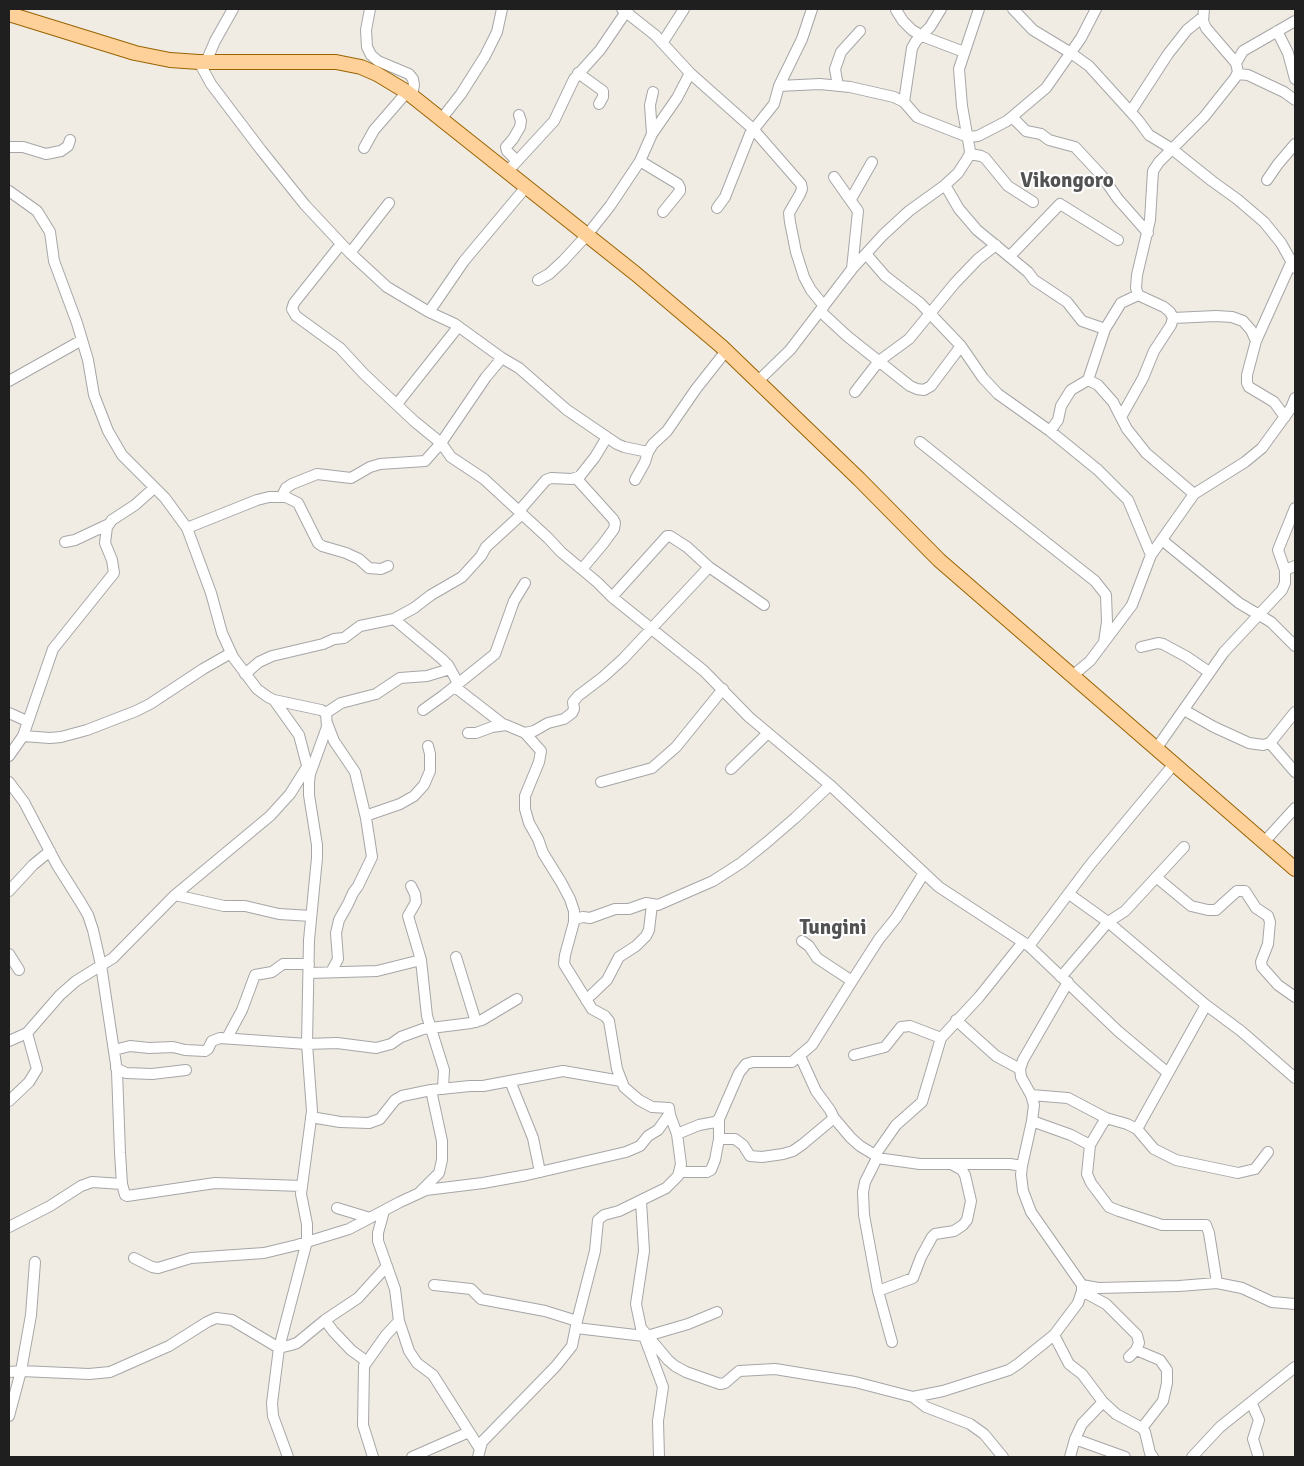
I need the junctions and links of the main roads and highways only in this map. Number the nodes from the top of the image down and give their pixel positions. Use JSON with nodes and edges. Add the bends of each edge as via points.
{"nodes":[{"id":1,"x":9,"y":14,"type":"edge"},
{"id":2,"x":1295,"y":869,"type":"edge"}],
"edges":[{"from":1,"to":2,"type":"main road","via":[[135,53],[170,60],[336,62],[361,67],[410,93],[636,274],[726,352],[860,479],[939,560]]}]}
